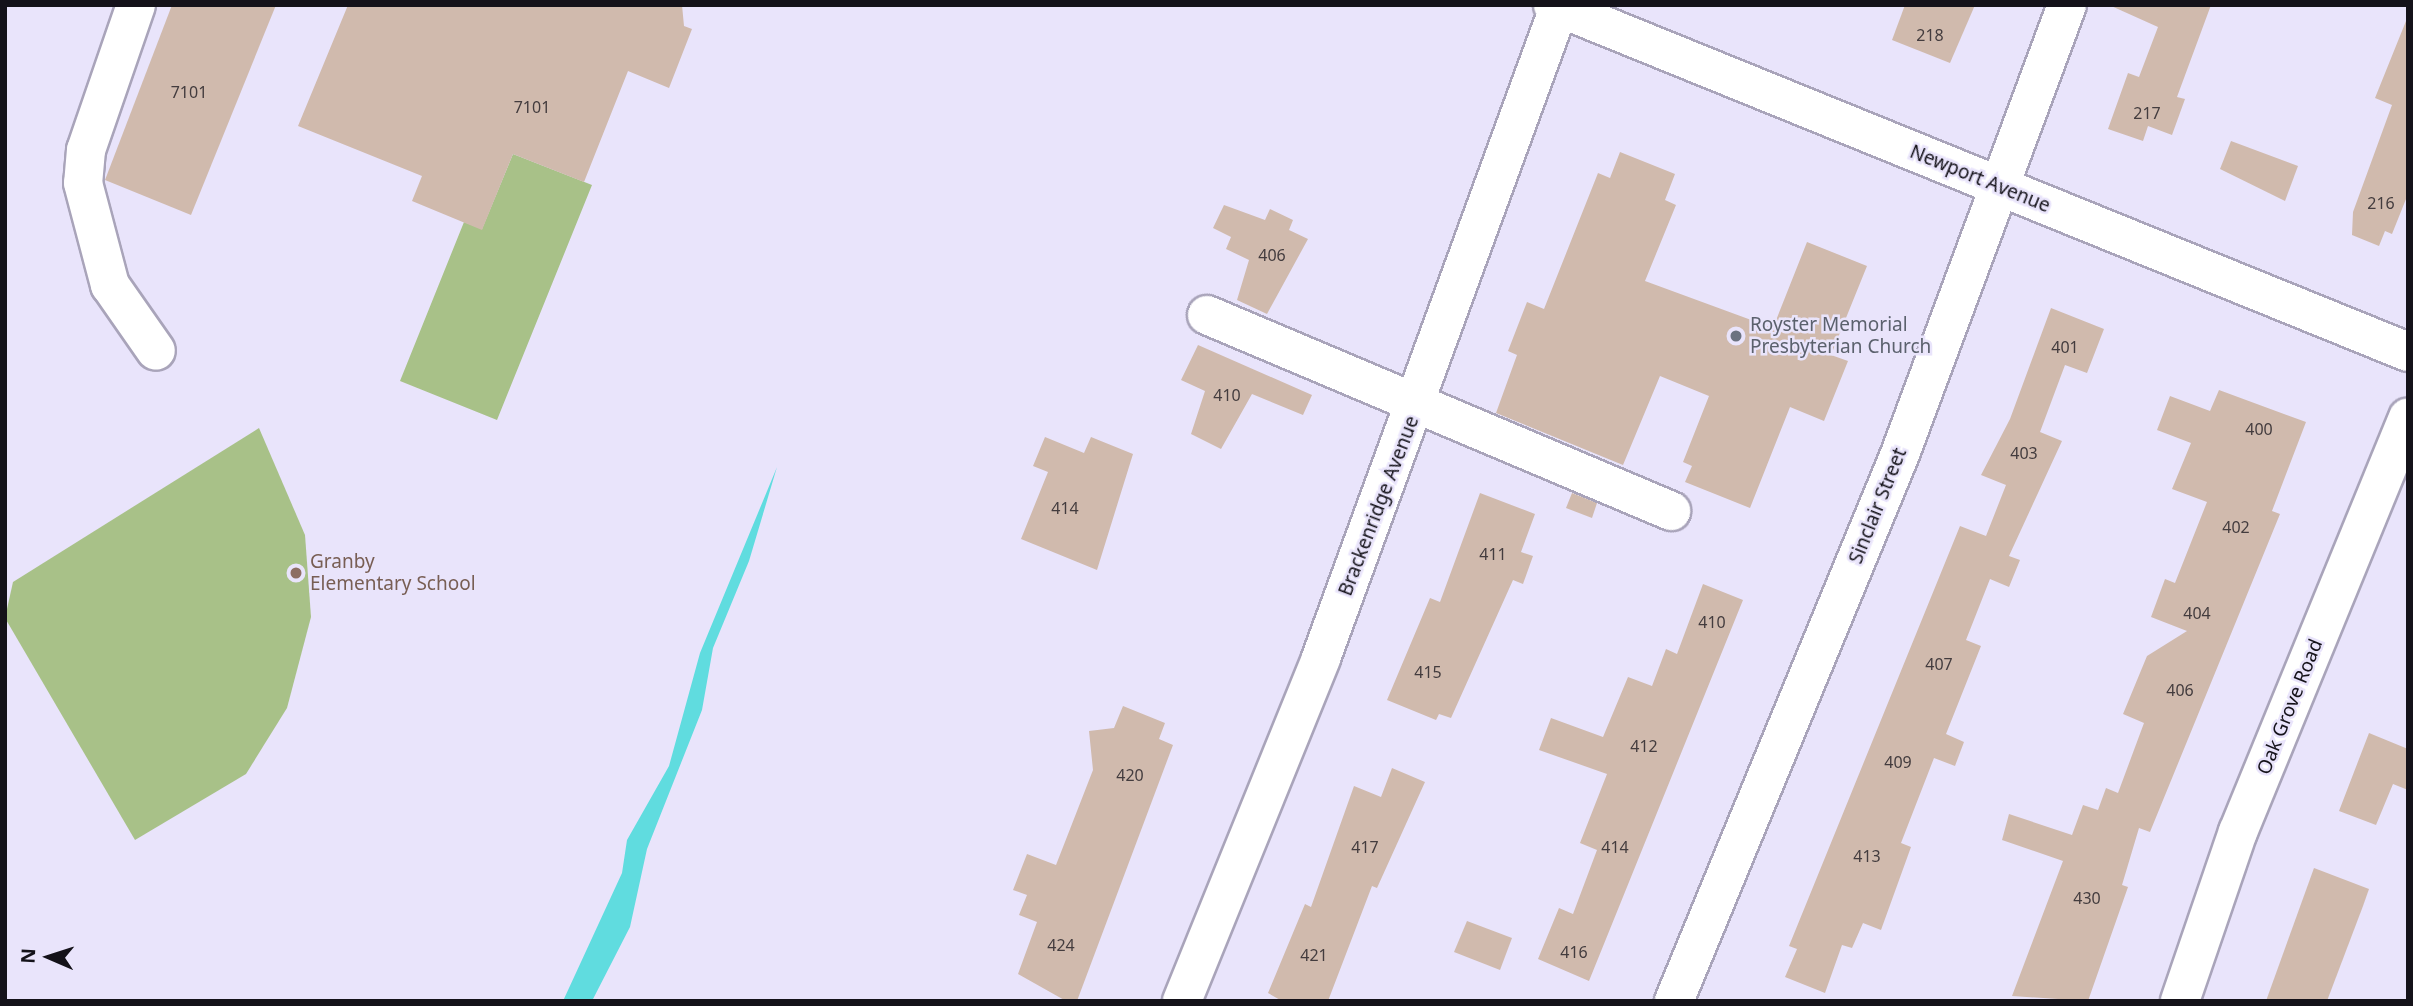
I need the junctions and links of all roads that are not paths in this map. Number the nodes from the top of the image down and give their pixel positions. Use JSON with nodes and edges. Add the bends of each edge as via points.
{"nodes":[{"id":1,"x":136,"y":5,"type":"edge"},
{"id":2,"x":2067,"y":5,"type":"edge"},
{"id":3,"x":1557,"y":6,"type":"edge"},
{"id":4,"x":1996,"y":185,"type":"junction"},
{"id":5,"x":1207,"y":315,"type":"dead end"},
{"id":6,"x":156,"y":351,"type":"dead end"},
{"id":7,"x":2408,"y":352,"type":"edge"},
{"id":8,"x":1418,"y":403,"type":"junction"},
{"id":9,"x":2408,"y":417,"type":"edge"},
{"id":10,"x":1671,"y":511,"type":"dead end"},
{"id":11,"x":1182,"y":1001,"type":"edge"},
{"id":12,"x":1674,"y":1001,"type":"edge"},
{"id":13,"x":2180,"y":1001,"type":"edge"}],
"edges":[{"from":1,"to":6,"type":"street","via":[[86,149],[83,183],[110,285]]},
{"from":2,"to":4,"type":"street","name":"Sinclair Street"},
{"from":3,"to":4,"type":"street","name":"Newport Avenue"},
{"from":3,"to":8,"type":"street","name":"Brackenridge Avenue"},
{"from":4,"to":7,"type":"street","name":"Newport Avenue"},
{"from":4,"to":12,"type":"street","name":"Sinclair Street","via":[[1900,454]]},
{"from":5,"to":8,"type":"street"},
{"from":8,"to":10,"type":"street"},
{"from":8,"to":11,"type":"street","name":"Brackenridge Avenue"},
{"from":9,"to":13,"type":"street","name":"Oak Grove Road","via":[[2238,832]]}]}
